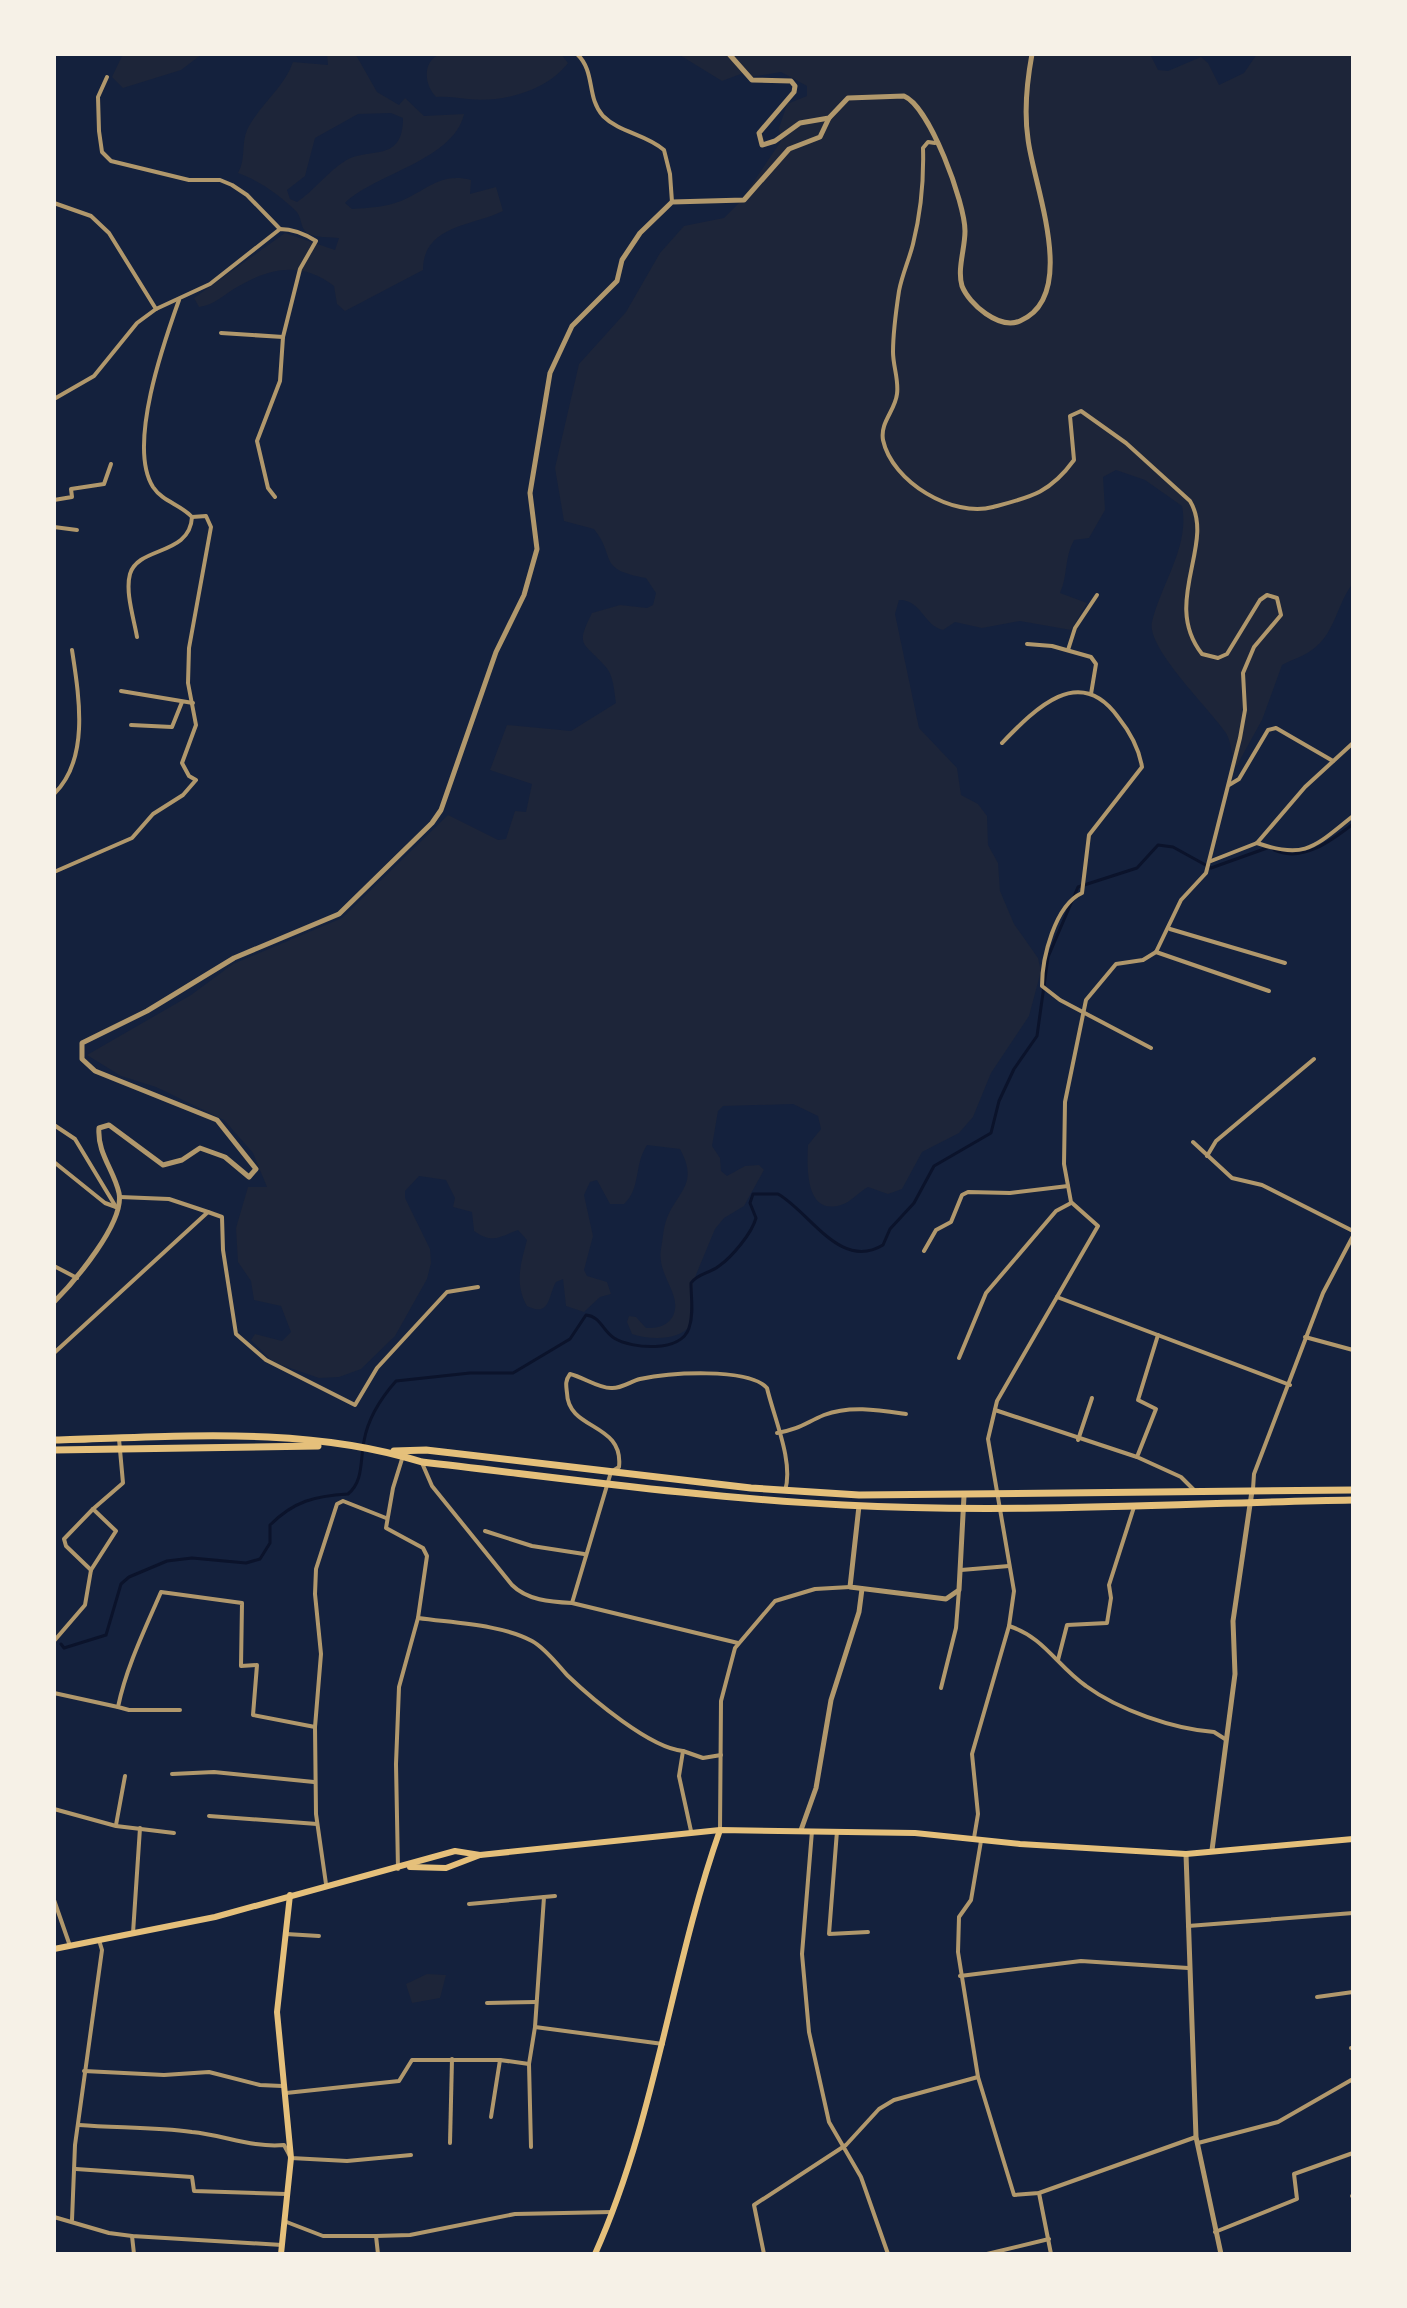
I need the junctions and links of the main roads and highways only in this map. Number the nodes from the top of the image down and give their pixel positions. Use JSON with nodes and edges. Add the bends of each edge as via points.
{"nodes":[{"id":1,"x":54,"y":1440,"type":"edge"},
{"id":2,"x":332,"y":1445,"type":"junction"},
{"id":3,"x":54,"y":1450,"type":"edge"},
{"id":4,"x":388,"y":1451,"type":"junction"},
{"id":5,"x":1353,"y":1490,"type":"edge"},
{"id":6,"x":1353,"y":1500,"type":"edge"},
{"id":7,"x":720,"y":1830,"type":"junction"},
{"id":8,"x":1353,"y":1839,"type":"edge"},
{"id":9,"x":480,"y":1855,"type":"junction"},
{"id":10,"x":407,"y":1867,"type":"junction"},
{"id":11,"x":290,"y":1895,"type":"junction"},
{"id":12,"x":54,"y":1949,"type":"edge"},
{"id":13,"x":281,"y":2254,"type":"edge"},
{"id":14,"x":595,"y":2254,"type":"edge"}],
"edges":[{"from":1,"to":2,"type":"highway","via":[[289,1437]]},
{"from":2,"to":3,"type":"highway"},
{"from":2,"to":4,"type":"highway"},
{"from":4,"to":5,"type":"highway","via":[[426,1450],[785,1491],[964,1496]]},
{"from":4,"to":6,"type":"highway","via":[[422,1462],[746,1499],[859,1506]]},
{"from":7,"to":8,"type":"main road","via":[[915,1833],[1186,1854]]},
{"from":7,"to":9,"type":"main road"},
{"from":7,"to":14,"type":"main road","via":[[692,1917],[664,2044],[613,2213]]},
{"from":9,"to":10,"type":"main road","via":[[446,1868]]},
{"from":9,"to":10,"type":"main road","via":[[443,1853]]},
{"from":10,"to":11,"type":"main road"},
{"from":11,"to":12,"type":"main road","via":[[215,1917]]},
{"from":11,"to":13,"type":"main road","via":[[277,2012],[291,2158]]}]}
